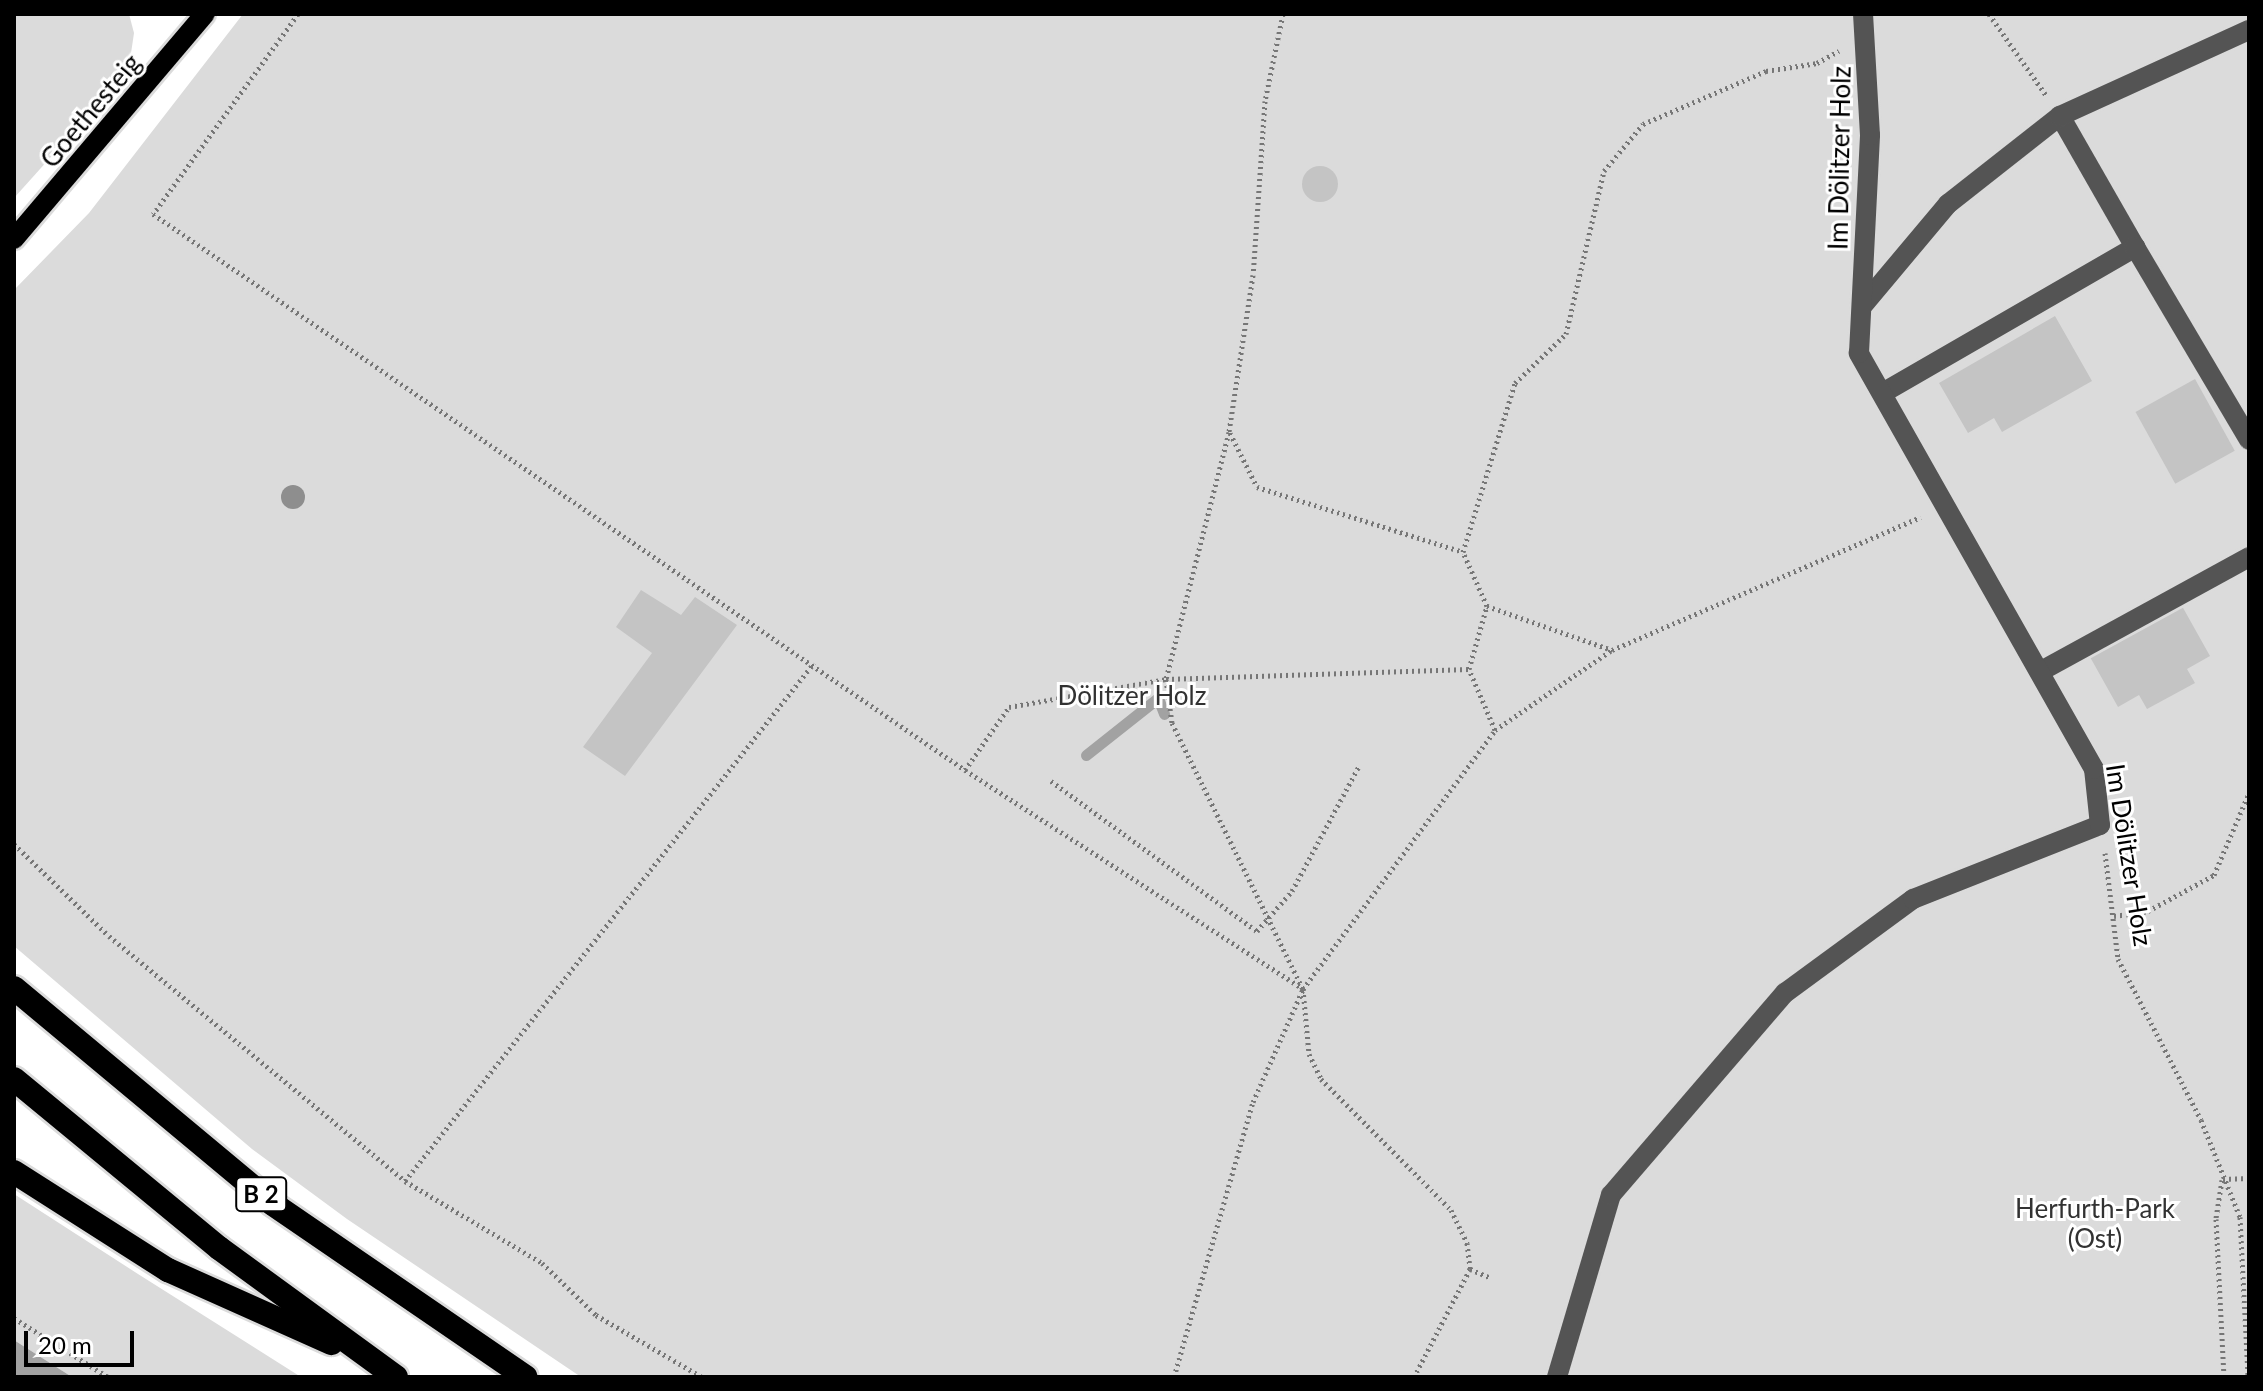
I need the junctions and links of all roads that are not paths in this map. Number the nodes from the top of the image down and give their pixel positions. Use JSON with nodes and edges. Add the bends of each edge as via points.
{"nodes":[{"id":1,"x":205,"y":14,"type":"edge"},
{"id":2,"x":1863,"y":14,"type":"edge"},
{"id":3,"x":2249,"y":30,"type":"edge"},
{"id":4,"x":2060,"y":116,"type":"junction"},
{"id":5,"x":14,"y":239,"type":"edge"},
{"id":6,"x":2135,"y":247,"type":"junction"},
{"id":7,"x":1864,"y":304,"type":"junction"},
{"id":8,"x":1886,"y":391,"type":"junction"},
{"id":9,"x":2249,"y":440,"type":"edge"},
{"id":10,"x":2249,"y":557,"type":"edge"},
{"id":11,"x":2043,"y":670,"type":"junction"},
{"id":12,"x":14,"y":988,"type":"edge"},
{"id":13,"x":14,"y":1079,"type":"edge"},
{"id":14,"x":14,"y":1172,"type":"edge"},
{"id":15,"x":387,"y":1370,"type":"edge"},
{"id":16,"x":526,"y":1377,"type":"edge"},
{"id":17,"x":1557,"y":1377,"type":"edge"}],
"edges":[{"from":1,"to":5,"type":"main road","name":"Goethesteig"},
{"from":2,"to":7,"type":"lane","name":"Im Dölitzer Holz"},
{"from":3,"to":4,"type":"lane"},
{"from":4,"to":6,"type":"lane"},
{"from":4,"to":7,"type":"lane","via":[[1948,204]]},
{"from":6,"to":8,"type":"lane"},
{"from":6,"to":9,"type":"lane"},
{"from":7,"to":8,"type":"lane","name":"Im Dölitzer Holz","via":[[1859,353]]},
{"from":8,"to":11,"type":"lane","name":"Im Dölitzer Holz","via":[[1944,507]]},
{"from":10,"to":11,"type":"lane"},
{"from":11,"to":17,"type":"lane","name":"Im Dölitzer Holz","via":[[2094,769],[2100,825],[1913,899],[1785,993],[1611,1195]]},
{"from":12,"to":16,"type":"highway","number":"B 2","via":[[273,1204]]},
{"from":13,"to":15,"type":"highway","number":"B 2","via":[[219,1248]]},
{"from":14,"to":15,"type":"highway","via":[[168,1270]]}]}
